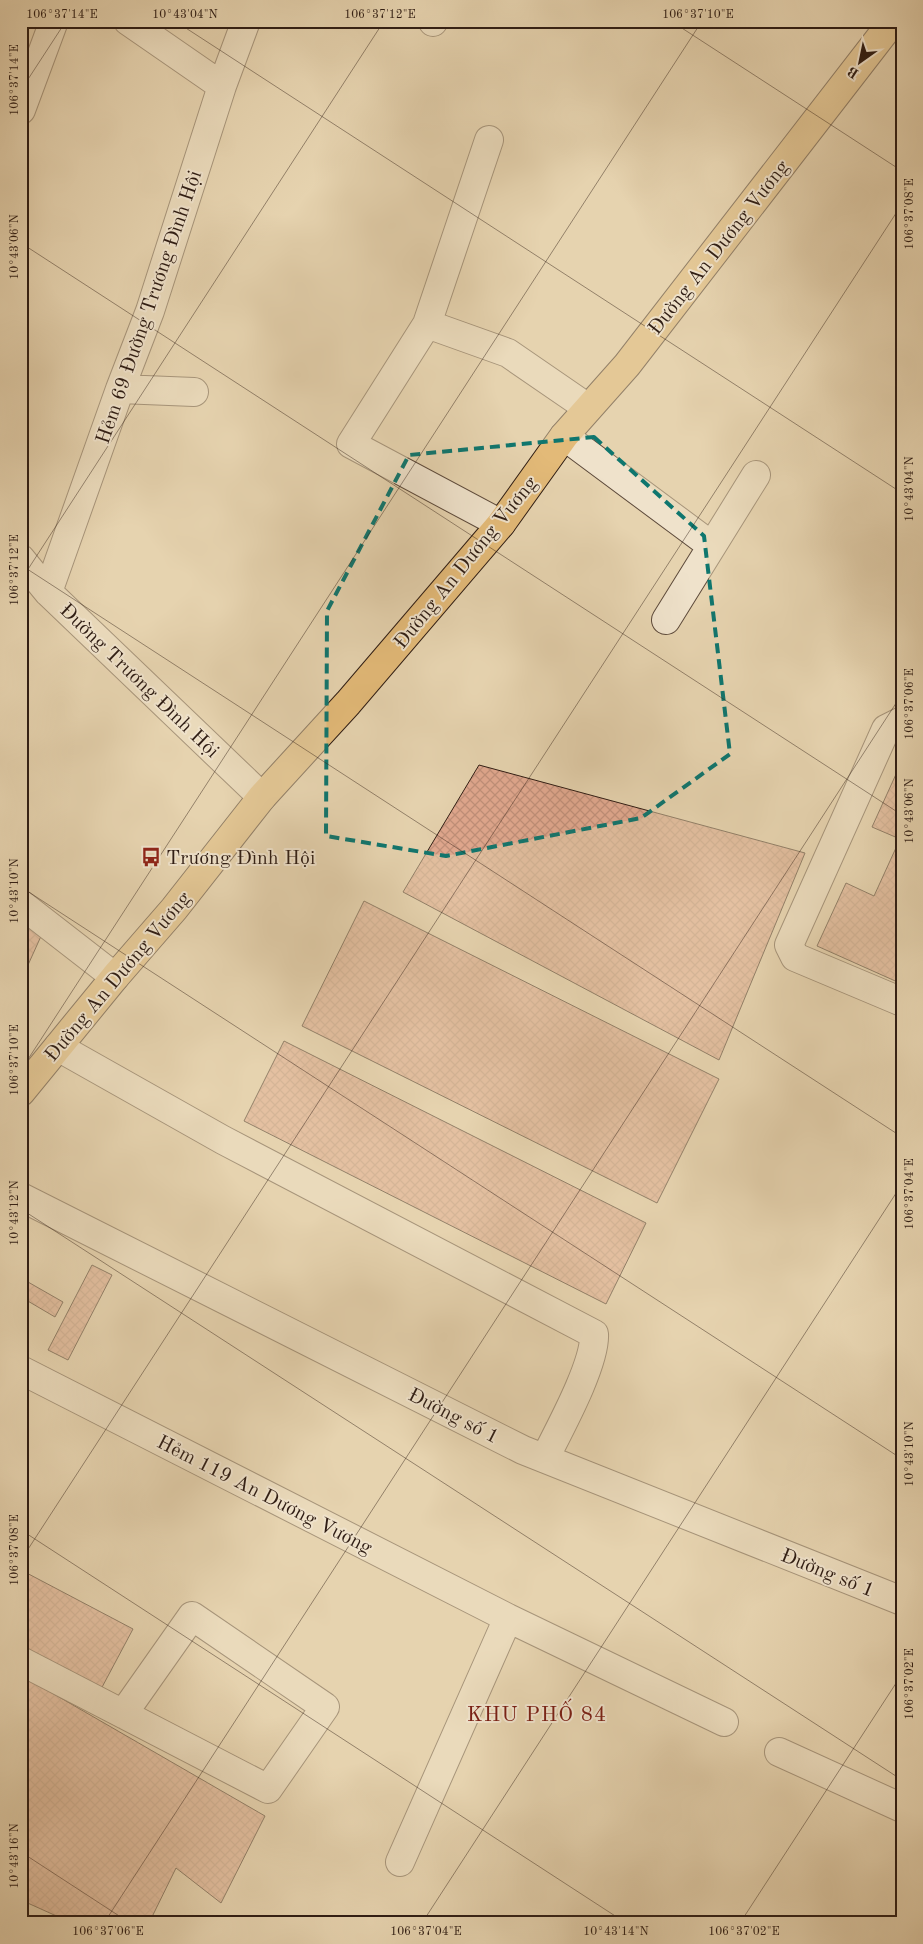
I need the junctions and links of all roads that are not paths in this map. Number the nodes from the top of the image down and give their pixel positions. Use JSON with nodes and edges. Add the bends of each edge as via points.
{"nodes":[{"id":1,"x":54,"y":21,"type":"edge"},
{"id":2,"x":128,"y":21,"type":"edge"},
{"id":3,"x":246,"y":21,"type":"edge"},
{"id":4,"x":893,"y":21,"type":"edge"},
{"id":5,"x":222,"y":86,"type":"junction"},
{"id":6,"x":21,"y":110,"type":"edge"},
{"id":7,"x":489,"y":140,"type":"dead end"},
{"id":8,"x":427,"y":324,"type":"junction"},
{"id":9,"x":120,"y":389,"type":"junction"},
{"id":10,"x":194,"y":392,"type":"dead end"},
{"id":11,"x":588,"y":408,"type":"junction"},
{"id":12,"x":564,"y":436,"type":"junction"},
{"id":13,"x":756,"y":475,"type":"dead end"},
{"id":14,"x":501,"y":524,"type":"junction"},
{"id":15,"x":712,"y":546,"type":"junction"},
{"id":16,"x":21,"y":559,"type":"edge"},
{"id":17,"x":48,"y":592,"type":"junction"},
{"id":18,"x":666,"y":620,"type":"dead end"},
{"id":19,"x":902,"y":720,"type":"edge"},
{"id":20,"x":262,"y":797,"type":"junction"},
{"id":21,"x":21,"y":904,"type":"edge"},
{"id":22,"x":115,"y":977,"type":"junction"},
{"id":23,"x":902,"y":1002,"type":"edge"},
{"id":24,"x":58,"y":1047,"type":"junction"},
{"id":25,"x":21,"y":1092,"type":"edge"},
{"id":26,"x":21,"y":1197,"type":"edge"},
{"id":27,"x":21,"y":1370,"type":"edge"},
{"id":28,"x":545,"y":1458,"type":"junction"},
{"id":29,"x":902,"y":1602,"type":"edge"},
{"id":30,"x":508,"y":1618,"type":"junction"},
{"id":31,"x":21,"y":1661,"type":"edge"},
{"id":32,"x":123,"y":1714,"type":"junction"},
{"id":33,"x":724,"y":1722,"type":"dead end"},
{"id":34,"x":779,"y":1752,"type":"dead end"},
{"id":35,"x":902,"y":1808,"type":"edge"},
{"id":36,"x":400,"y":1862,"type":"dead end"}],
"edges":[{"from":1,"to":6,"type":"street"},
{"from":2,"to":5,"type":"street"},
{"from":3,"to":5,"type":"street","name":"Hẻm 69 Đường Trương Đình Hội"},
{"from":4,"to":11,"type":"main road","name":"Đường An Dương Vương","via":[[627,365]]},
{"from":5,"to":9,"type":"street","name":"Hẻm 69 Đường Trương Đình Hội","via":[[150,310]]},
{"from":7,"to":8,"type":"street"},
{"from":8,"to":11,"type":"street","via":[[508,353]]},
{"from":8,"to":14,"type":"street","via":[[351,444]]},
{"from":9,"to":10,"type":"street"},
{"from":9,"to":17,"type":"street","name":"Hẻm 69 Đường Trương Đình Hội"},
{"from":11,"to":12,"type":"main road","name":"Đường An Dương Vương"},
{"from":12,"to":14,"type":"main road","name":"Đường An Dương Vương"},
{"from":12,"to":15,"type":"street"},
{"from":13,"to":15,"type":"street"},
{"from":14,"to":20,"type":"main road","name":"Đường An Dương Vương","via":[[348,703]]},
{"from":15,"to":18,"type":"street"},
{"from":16,"to":17,"type":"street","name":"Đường Trương Đình Hội"},
{"from":17,"to":20,"type":"street","name":"Đường Trương Đình Hội"},
{"from":19,"to":23,"type":"street","via":[[886,729],[789,945],[795,957]]},
{"from":20,"to":22,"type":"main road","name":"Đường An Dương Vương"},
{"from":21,"to":22,"type":"street"},
{"from":22,"to":24,"type":"main road","name":"Đường An Dương Vương"},
{"from":24,"to":25,"type":"main road","name":"Đường An Dương Vương"},
{"from":24,"to":28,"type":"street","via":[[223,1140],[594,1334],[593,1349],[583,1377]]},
{"from":26,"to":28,"type":"street","name":"Đường số 1","via":[[523,1450]]},
{"from":27,"to":30,"type":"street","name":"Hẻm 119 An Dương Vương"},
{"from":28,"to":29,"type":"street","name":"Đường số 1"},
{"from":30,"to":33,"type":"street","name":"Hẻm 119 An Dương Vương"},
{"from":30,"to":36,"type":"street"},
{"from":31,"to":32,"type":"street"},
{"from":32,"to":32,"type":"street","via":[[192,1616],[325,1707],[268,1789]]},
{"from":34,"to":35,"type":"street"}]}
